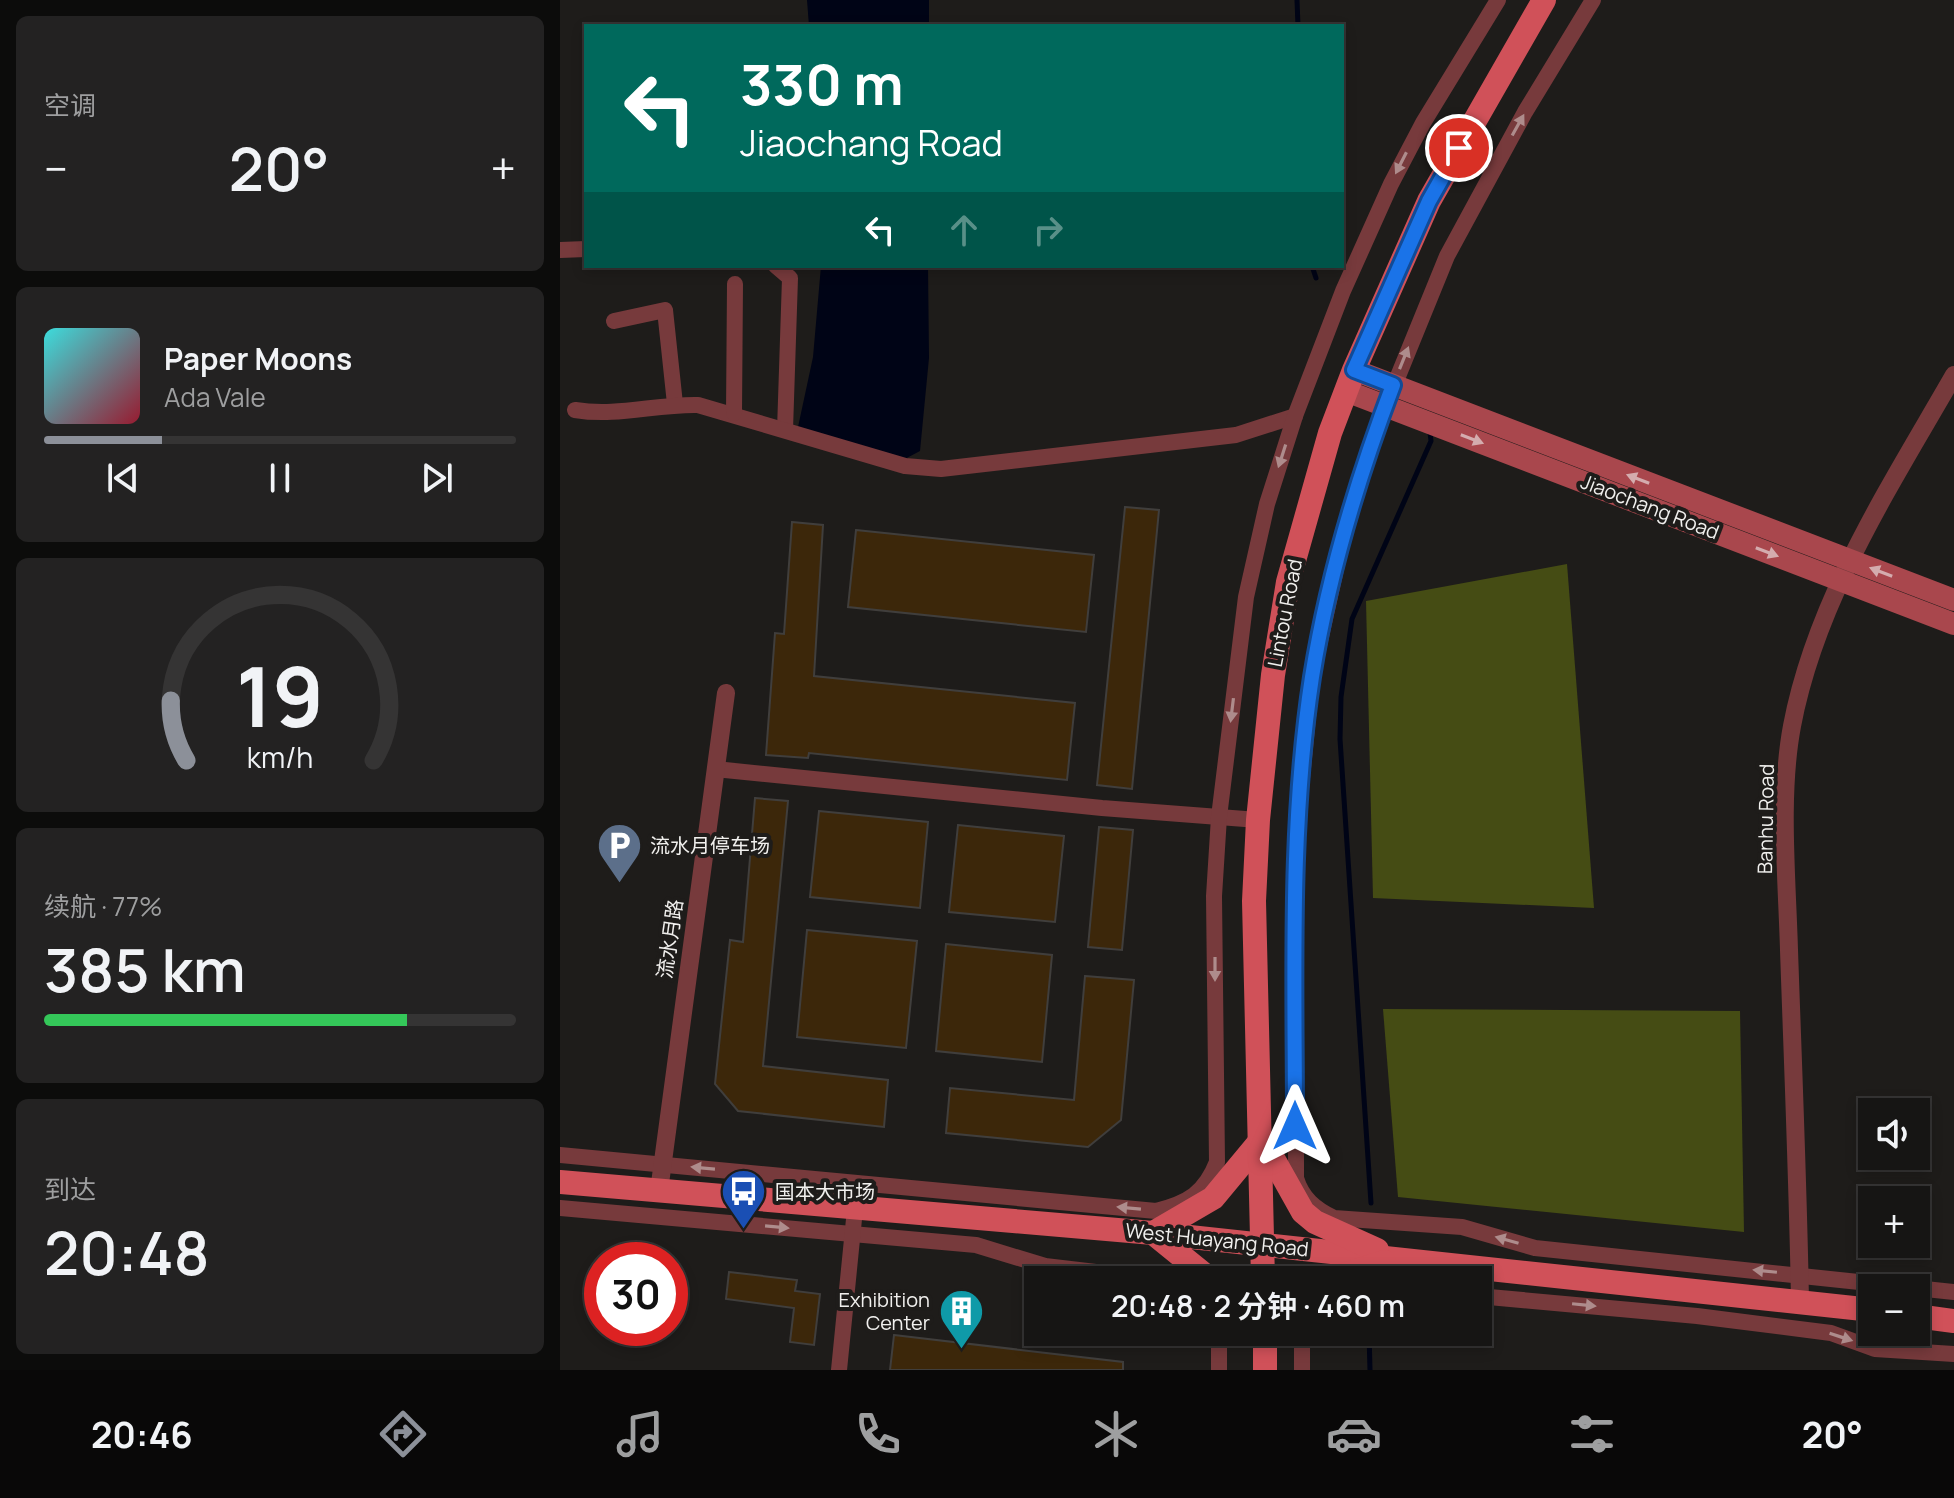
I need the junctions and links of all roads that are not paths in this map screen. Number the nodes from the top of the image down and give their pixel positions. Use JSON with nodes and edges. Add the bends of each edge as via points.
{"nodes":[{"id":1,"x":1498,"y":0,"type":"edge"},
{"id":2,"x":1544,"y":0,"type":"edge"},
{"id":3,"x":1593,"y":0,"type":"edge"},
{"id":4,"x":584,"y":249,"type":"edge"},
{"id":5,"x":560,"y":250,"type":"edge"},
{"id":6,"x":792,"y":272,"type":"edge"},
{"id":7,"x":735,"y":284,"type":"dead end"},
{"id":8,"x":614,"y":321,"type":"dead end"},
{"id":9,"x":1954,"y":375,"type":"edge"},
{"id":10,"x":1350,"y":381,"type":"junction"},
{"id":11,"x":1389,"y":396,"type":"junction"},
{"id":12,"x":675,"y":404,"type":"junction"},
{"id":13,"x":575,"y":410,"type":"dead end"},
{"id":14,"x":734,"y":413,"type":"junction"},
{"id":15,"x":1295,"y":416,"type":"junction"},
{"id":16,"x":785,"y":430,"type":"junction"},
{"id":17,"x":1847,"y":571,"type":"junction"},
{"id":18,"x":1954,"y":600,"type":"edge"},
{"id":19,"x":1954,"y":624,"type":"edge"},
{"id":20,"x":726,"y":693,"type":"dead end"},
{"id":21,"x":715,"y":769,"type":"junction"},
{"id":22,"x":1219,"y":817,"type":"junction"},
{"id":23,"x":1258,"y":820,"type":"junction"},
{"id":24,"x":1262,"y":1139,"type":"junction"},
{"id":25,"x":560,"y":1155,"type":"edge"},
{"id":26,"x":662,"y":1164,"type":"junction"},
{"id":27,"x":560,"y":1182,"type":"edge"},
{"id":28,"x":659,"y":1191,"type":"junction"},
{"id":29,"x":560,"y":1208,"type":"edge"},
{"id":30,"x":855,"y":1209,"type":"junction"},
{"id":31,"x":1153,"y":1233,"type":"junction"},
{"id":32,"x":853,"y":1234,"type":"junction"},
{"id":33,"x":1262,"y":1244,"type":"junction"},
{"id":34,"x":1397,"y":1259,"type":"junction"},
{"id":35,"x":1045,"y":1266,"type":"edge"},
{"id":36,"x":1194,"y":1266,"type":"edge"},
{"id":37,"x":1263,"y":1266,"type":"edge"},
{"id":38,"x":1374,"y":1266,"type":"edge"},
{"id":39,"x":1800,"y":1274,"type":"junction"},
{"id":40,"x":1954,"y":1292,"type":"edge"},
{"id":41,"x":1492,"y":1297,"type":"edge"},
{"id":42,"x":1800,"y":1301,"type":"junction"},
{"id":43,"x":1858,"y":1308,"type":"edge"},
{"id":44,"x":1930,"y":1318,"type":"edge"},
{"id":45,"x":1954,"y":1321,"type":"edge"},
{"id":46,"x":1219,"y":1346,"type":"edge"},
{"id":47,"x":1254,"y":1346,"type":"edge"},
{"id":48,"x":1265,"y":1346,"type":"edge"},
{"id":49,"x":1276,"y":1346,"type":"edge"},
{"id":50,"x":1302,"y":1346,"type":"edge"},
{"id":51,"x":1954,"y":1354,"type":"edge"},
{"id":52,"x":1265,"y":1367,"type":"edge"},
{"id":53,"x":839,"y":1370,"type":"edge"},
{"id":54,"x":1219,"y":1370,"type":"edge"},
{"id":55,"x":1302,"y":1370,"type":"edge"}],
"edges":[{"from":1,"to":15,"type":"street","one_way":true,"via":[[1391,184]]},
{"from":2,"to":10,"type":"main road","name":"Lintou Road","via":[[1429,201]]},
{"from":11,"to":3,"type":"street","one_way":true,"via":[[1471,207]]},
{"from":4,"to":5,"type":"street"},
{"from":6,"to":16,"type":"street"},
{"from":7,"to":14,"type":"street"},
{"from":8,"to":12,"type":"street","via":[[665,310]]},
{"from":9,"to":17,"type":"street","name":"Banhu Road"},
{"from":10,"to":11,"type":"main road","name":"Jiaochang Road"},
{"from":10,"to":23,"type":"main road","name":"Lintou Road","via":[[1288,582]]},
{"from":11,"to":17,"type":"main road","name":"Jiaochang Road"},
{"from":39,"to":11,"type":"street","one_way":true,"via":[[1535,1248],[1462,1227],[1334,1218],[1318,1211],[1300,1192],[1295,1158],[1294,904],[1305,728],[1347,520]]},
{"from":12,"to":13,"type":"street","via":[[604,415]]},
{"from":12,"to":14,"type":"street"},
{"from":14,"to":16,"type":"street"},
{"from":15,"to":16,"type":"street","via":[[1236,435],[941,469],[905,466]]},
{"from":15,"to":22,"type":"street","one_way":true,"via":[[1267,504],[1246,597]]},
{"from":18,"to":17,"type":"main road","name":"Jiaochang Road","one_way":true},
{"from":17,"to":19,"type":"main road","name":"Jiaochang Road"},
{"from":17,"to":39,"type":"street","name":"Banhu Road","via":[[1813,649],[1792,727],[1785,826]]},
{"from":20,"to":21,"type":"street","name":"流水月路"},
{"from":21,"to":22,"type":"street"},
{"from":21,"to":26,"type":"street","name":"流水月路"},
{"from":22,"to":23,"type":"street"},
{"from":22,"to":26,"type":"street","one_way":true,"via":[[1214,896],[1217,1162],[1202,1191],[1189,1200],[1156,1211]]},
{"from":23,"to":24,"type":"main road","name":"Lintou Road","via":[[1254,901]]},
{"from":24,"to":31,"type":"main road","via":[[1213,1198]]},
{"from":24,"to":33,"type":"main road","name":"Lintou Road"},
{"from":24,"to":34,"type":"main road","via":[[1303,1212]]},
{"from":25,"to":26,"type":"street"},
{"from":26,"to":28,"type":"street","name":"流水月路"},
{"from":27,"to":28,"type":"main road","name":"West Huayang Road"},
{"from":28,"to":30,"type":"main road","name":"West Huayang Road"},
{"from":29,"to":32,"type":"street","one_way":true},
{"from":30,"to":31,"type":"main road","name":"West Huayang Road"},
{"from":30,"to":32,"type":"street"},
{"from":31,"to":33,"type":"main road","name":"West Huayang Road"},
{"from":31,"to":36,"type":"main road"},
{"from":32,"to":35,"type":"street","via":[[976,1245]]},
{"from":32,"to":53,"type":"street"},
{"from":33,"to":34,"type":"main road","name":"West Huayang Road"},
{"from":33,"to":37,"type":"main road","name":"Lintou Road"},
{"from":34,"to":38,"type":"main road"},
{"from":34,"to":42,"type":"main road","name":"West Huayang Road"},
{"from":39,"to":40,"type":"street"},
{"from":39,"to":42,"type":"street","name":"Banhu Road"},
{"from":41,"to":51,"type":"street","one_way":true,"via":[[1712,1318],[1831,1333],[1875,1349]]},
{"from":42,"to":43,"type":"main road","name":"West Huayang Road"},
{"from":44,"to":45,"type":"main road"},
{"from":46,"to":54,"type":"street"},
{"from":47,"to":52,"type":"main road"},
{"from":48,"to":52,"type":"main road"},
{"from":49,"to":52,"type":"main road"},
{"from":50,"to":55,"type":"street"}]}
